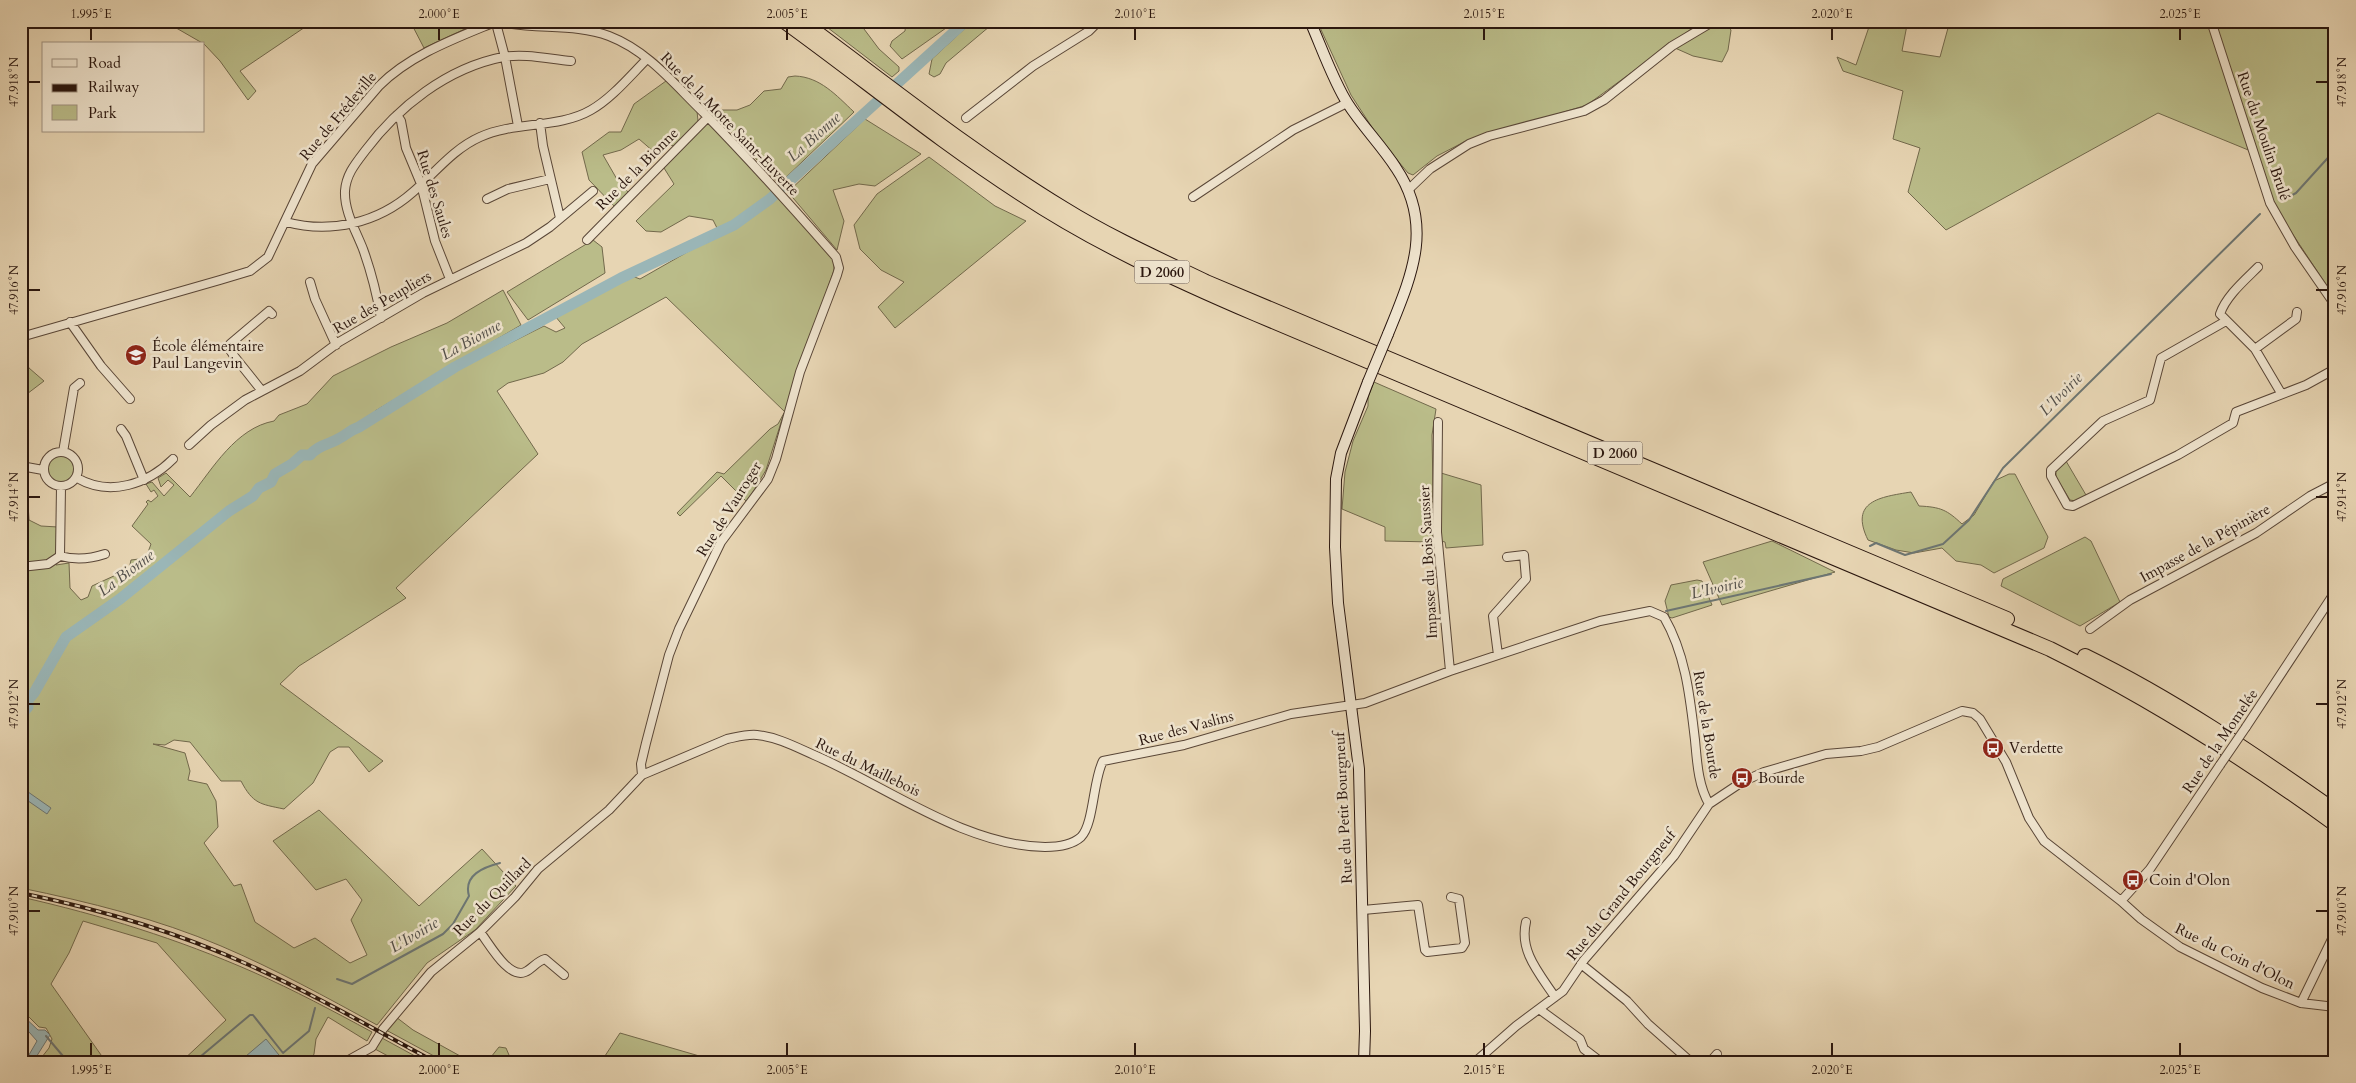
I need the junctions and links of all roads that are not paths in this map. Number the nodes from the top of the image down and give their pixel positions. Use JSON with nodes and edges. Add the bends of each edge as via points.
{"nodes":[{"id":1,"x":801,"y":21,"type":"edge"},
{"id":2,"x":1099,"y":21,"type":"edge"},
{"id":3,"x":1310,"y":21,"type":"edge"},
{"id":4,"x":1714,"y":21,"type":"edge"},
{"id":5,"x":2211,"y":21,"type":"edge"},
{"id":6,"x":784,"y":22,"type":"edge"},
{"id":7,"x":495,"y":23,"type":"edge"},
{"id":8,"x":505,"y":56,"type":"junction"},
{"id":9,"x":647,"y":59,"type":"junction"},
{"id":10,"x":571,"y":61,"type":"dead end"},
{"id":11,"x":881,"y":86,"type":"junction"},
{"id":12,"x":894,"y":96,"type":"junction"},
{"id":13,"x":1347,"y":103,"type":"junction"},
{"id":14,"x":397,"y":116,"type":"junction"},
{"id":15,"x":708,"y":117,"type":"junction"},
{"id":16,"x":966,"y":118,"type":"dead end"},
{"id":17,"x":540,"y":123,"type":"junction"},
{"id":18,"x":518,"y":126,"type":"junction"},
{"id":19,"x":550,"y":179,"type":"junction"},
{"id":20,"x":420,"y":184,"type":"junction"},
{"id":21,"x":1408,"y":190,"type":"junction"},
{"id":22,"x":593,"y":191,"type":"dead end"},
{"id":23,"x":1193,"y":197,"type":"dead end"},
{"id":24,"x":487,"y":199,"type":"dead end"},
{"id":25,"x":560,"y":218,"type":"junction"},
{"id":26,"x":286,"y":222,"type":"junction"},
{"id":27,"x":354,"y":224,"type":"junction"},
{"id":28,"x":586,"y":240,"type":"dead end"},
{"id":29,"x":836,"y":257,"type":"joint"},
{"id":30,"x":2258,"y":267,"type":"dead end"},
{"id":31,"x":450,"y":279,"type":"junction"},
{"id":32,"x":310,"y":282,"type":"dead end"},
{"id":33,"x":2335,"y":305,"type":"edge"},
{"id":34,"x":2297,"y":312,"type":"dead end"},
{"id":35,"x":272,"y":314,"type":"dead end"},
{"id":36,"x":382,"y":318,"type":"junction"},
{"id":37,"x":2226,"y":321,"type":"junction"},
{"id":38,"x":70,"y":322,"type":"junction"},
{"id":39,"x":21,"y":337,"type":"edge"},
{"id":40,"x":336,"y":344,"type":"junction"},
{"id":41,"x":2255,"y":349,"type":"junction"},
{"id":42,"x":2335,"y":370,"type":"edge"},
{"id":43,"x":80,"y":383,"type":"dead end"},
{"id":44,"x":262,"y":391,"type":"junction"},
{"id":45,"x":2281,"y":393,"type":"junction"},
{"id":46,"x":130,"y":399,"type":"dead end"},
{"id":47,"x":1438,"y":422,"type":"dead end"},
{"id":48,"x":121,"y":429,"type":"dead end"},
{"id":49,"x":189,"y":445,"type":"dead end"},
{"id":50,"x":63,"y":452,"type":"junction"},
{"id":51,"x":174,"y":459,"type":"dead end"},
{"id":52,"x":21,"y":466,"type":"edge"},
{"id":53,"x":43,"y":470,"type":"junction"},
{"id":54,"x":77,"y":478,"type":"junction"},
{"id":55,"x":144,"y":480,"type":"junction"},
{"id":56,"x":2335,"y":483,"type":"edge"},
{"id":57,"x":61,"y":487,"type":"junction"},
{"id":58,"x":105,"y":554,"type":"dead end"},
{"id":59,"x":60,"y":556,"type":"junction"},
{"id":60,"x":1507,"y":558,"type":"dead end"},
{"id":61,"x":21,"y":567,"type":"edge"},
{"id":62,"x":2335,"y":592,"type":"edge"},
{"id":63,"x":2090,"y":629,"type":"dead end"},
{"id":64,"x":1498,"y":655,"type":"junction"},
{"id":65,"x":1450,"y":671,"type":"junction"},
{"id":66,"x":1352,"y":706,"type":"junction"},
{"id":67,"x":1966,"y":711,"type":"joint"},
{"id":68,"x":642,"y":775,"type":"junction"},
{"id":69,"x":1709,"y":804,"type":"junction"},
{"id":70,"x":2335,"y":811,"type":"edge"},
{"id":71,"x":2335,"y":824,"type":"edge"},
{"id":72,"x":1081,"y":836,"type":"joint"},
{"id":73,"x":1451,"y":897,"type":"dead end"},
{"id":74,"x":2121,"y":901,"type":"junction"},
{"id":75,"x":1363,"y":910,"type":"junction"},
{"id":76,"x":1526,"y":922,"type":"dead end"},
{"id":77,"x":480,"y":932,"type":"junction"},
{"id":78,"x":2334,"y":937,"type":"edge"},
{"id":79,"x":1581,"y":964,"type":"junction"},
{"id":80,"x":564,"y":975,"type":"dead end"},
{"id":81,"x":1555,"y":996,"type":"junction"},
{"id":82,"x":2301,"y":1003,"type":"junction"},
{"id":83,"x":2335,"y":1007,"type":"edge"},
{"id":84,"x":1539,"y":1009,"type":"junction"},
{"id":85,"x":1717,"y":1054,"type":"dead end"},
{"id":86,"x":345,"y":1062,"type":"edge"},
{"id":87,"x":1364,"y":1062,"type":"edge"},
{"id":88,"x":1475,"y":1062,"type":"edge"},
{"id":89,"x":1601,"y":1062,"type":"edge"},
{"id":90,"x":1691,"y":1062,"type":"edge"},
{"id":91,"x":1710,"y":1062,"type":"edge"}],
"edges":[{"from":1,"to":11,"type":"highway","number":"D 2060"},
{"from":2,"to":16,"type":"street","via":[[1089,31],[1033,66]]},
{"from":3,"to":13,"type":"street","name":"Rue du Petit Bourgneuf"},
{"from":4,"to":21,"type":"street","via":[[1672,46],[1604,100],[1584,111],[1468,144],[1430,169]]},
{"from":5,"to":33,"type":"street","name":"Rue du Moulin Brulé","via":[[2270,203]]},
{"from":6,"to":11,"type":"highway","number":"D 2060"},
{"from":7,"to":8,"type":"street"},
{"from":7,"to":9,"type":"street","name":"Rue de la Motte Saint-Euverte","via":[[607,35]]},
{"from":7,"to":26,"type":"street","name":"Rue de Frédeville","via":[[444,44],[391,74],[312,164]]},
{"from":8,"to":10,"type":"street"},
{"from":8,"to":14,"type":"street","via":[[457,72]]},
{"from":8,"to":18,"type":"street"},
{"from":9,"to":15,"type":"street","name":"Rue de la Motte Saint-Euverte"},
{"from":9,"to":17,"type":"street","via":[[591,110],[574,117]]},
{"from":11,"to":12,"type":"highway","number":"D 2060"},
{"from":12,"to":70,"type":"highway","number":"D 2060","via":[[1032,189],[1154,257],[2029,629],[2136,681],[2260,758]]},
{"from":12,"to":71,"type":"highway","number":"D 2060","via":[[1021,194],[1129,256],[1248,310],[2043,646],[2162,709]]},
{"from":13,"to":21,"type":"street","name":"Rue du Petit Bourgneuf","via":[[1397,168]]},
{"from":13,"to":23,"type":"street","via":[[1293,130]]},
{"from":14,"to":20,"type":"street","name":"Rue des Saules"},
{"from":14,"to":27,"type":"street","via":[[378,134],[348,176],[345,194]]},
{"from":15,"to":28,"type":"street","name":"Rue de la Bionne"},
{"from":15,"to":29,"type":"street","name":"Rue de la Motte Saint-Euverte"},
{"from":17,"to":18,"type":"street"},
{"from":17,"to":19,"type":"street"},
{"from":18,"to":20,"type":"street","via":[[492,132],[470,142]]},
{"from":19,"to":24,"type":"street","via":[[508,189]]},
{"from":19,"to":25,"type":"street"},
{"from":20,"to":27,"type":"street","via":[[386,211]]},
{"from":20,"to":31,"type":"street","name":"Rue des Saules","via":[[435,242]]},
{"from":21,"to":66,"type":"street","name":"Rue du Petit Bourgneuf","bridge":true,"via":[[1417,234],[1411,277],[1344,446],[1336,478],[1338,603]]},
{"from":22,"to":25,"type":"street","name":"Rue des Peupliers"},
{"from":25,"to":31,"type":"street","name":"Rue des Peupliers","via":[[526,243]]},
{"from":26,"to":27,"type":"street","via":[[325,228]]},
{"from":26,"to":38,"type":"street","name":"Rue de Frédeville","via":[[268,257],[250,271]]},
{"from":27,"to":36,"type":"street"},
{"from":29,"to":68,"type":"street","name":"Rue de Vauroger","via":[[839,268],[800,372],[768,479],[721,542],[678,629],[646,743]]},
{"from":30,"to":37,"type":"street","via":[[2222,308],[2220,314]]},
{"from":31,"to":36,"type":"street","name":"Rue des Peupliers"},
{"from":32,"to":40,"type":"street"},
{"from":34,"to":41,"type":"street","via":[[2296,320]]},
{"from":35,"to":44,"type":"street","via":[[269,310],[230,344],[234,356]]},
{"from":36,"to":40,"type":"street","name":"Rue des Peupliers"},
{"from":37,"to":41,"type":"street"},
{"from":37,"to":45,"type":"street","via":[[2161,358],[2150,400],[2103,422],[2050,473],[2070,506],[2178,455],[2233,422],[2236,412]]},
{"from":38,"to":39,"type":"street","name":"Rue de Frédeville"},
{"from":38,"to":46,"type":"street","via":[[100,366]]},
{"from":40,"to":44,"type":"street","name":"Rue des Peupliers","via":[[300,371]]},
{"from":41,"to":45,"type":"street"},
{"from":42,"to":45,"type":"street"},
{"from":43,"to":50,"type":"street","via":[[74,388]]},
{"from":44,"to":49,"type":"street","name":"Rue des Peupliers","via":[[229,411]]},
{"from":47,"to":65,"type":"street","name":"Impasse du Bois Saussier","via":[[1437,532]]},
{"from":48,"to":55,"type":"street"},
{"from":50,"to":53,"type":"street","via":[[49,456]]},
{"from":50,"to":54,"type":"street","via":[[74,457]]},
{"from":51,"to":55,"type":"street"},
{"from":52,"to":53,"type":"street"},
{"from":53,"to":57,"type":"street","via":[[51,484]]},
{"from":54,"to":55,"type":"street","via":[[111,487]]},
{"from":54,"to":57,"type":"street"},
{"from":56,"to":63,"type":"street","name":"Impasse de la Pépinière","via":[[2256,533],[2130,600]]},
{"from":57,"to":59,"type":"street"},
{"from":58,"to":59,"type":"street","via":[[94,558]]},
{"from":59,"to":61,"type":"street","via":[[48,564]]},
{"from":60,"to":64,"type":"street","via":[[1524,555],[1526,579],[1493,616]]},
{"from":62,"to":74,"type":"street","name":"Rue de la Momelée","bridge":true,"via":[[2154,863]]},
{"from":64,"to":65,"type":"street"},
{"from":64,"to":69,"type":"street","name":"Rue de la Bourde","via":[[1572,628],[1621,615],[1650,611],[1664,617],[1686,675],[1700,777]]},
{"from":65,"to":66,"type":"street"},
{"from":66,"to":72,"type":"street","name":"Rue des Vaslins","via":[[1291,714],[1184,745],[1103,761],[1088,822]]},
{"from":66,"to":75,"type":"street","name":"Rue du Petit Bourgneuf","via":[[1359,768]]},
{"from":67,"to":69,"type":"street","name":"Rue du Grand Bourgneuf","via":[[1878,747],[1826,754],[1764,772]]},
{"from":67,"to":74,"type":"street","name":"Rue du Coin d'Olon","via":[[1980,719],[2006,762],[2029,818],[2044,841]]},
{"from":68,"to":72,"type":"street","name":"Rue du Maillebois","via":[[727,739],[755,735],[776,740],[841,767],[950,823],[999,842],[1021,847],[1052,847],[1068,844]]},
{"from":68,"to":77,"type":"street","name":"Rue du Quillard","via":[[608,810],[538,869]]},
{"from":69,"to":79,"type":"street","name":"Rue du Grand Bourgneuf","via":[[1674,856]]},
{"from":73,"to":75,"type":"street","via":[[1459,899],[1465,943],[1462,948],[1427,952],[1418,905]]},
{"from":74,"to":82,"type":"street","name":"Rue du Coin d'Olon","via":[[2180,948]]},
{"from":75,"to":87,"type":"street","name":"Rue du Petit Bourgneuf"},
{"from":76,"to":81,"type":"street","via":[[1523,934],[1527,956]]},
{"from":77,"to":80,"type":"street","via":[[513,972],[526,972],[545,959]]},
{"from":77,"to":86,"type":"street","name":"Rue du Quillard","via":[[431,972],[372,1047]]},
{"from":78,"to":82,"type":"street"},
{"from":79,"to":81,"type":"street","name":"Rue du Grand Bourgneuf","via":[[1563,991]]},
{"from":79,"to":90,"type":"street","via":[[1627,1001]]},
{"from":81,"to":84,"type":"street","name":"Rue du Grand Bourgneuf"},
{"from":82,"to":83,"type":"street","name":"Rue du Coin d'Olon"},
{"from":84,"to":88,"type":"street","name":"Rue du Grand Bourgneuf"},
{"from":84,"to":89,"type":"street","via":[[1580,1039],[1584,1049]]},
{"from":85,"to":91,"type":"street"}]}
